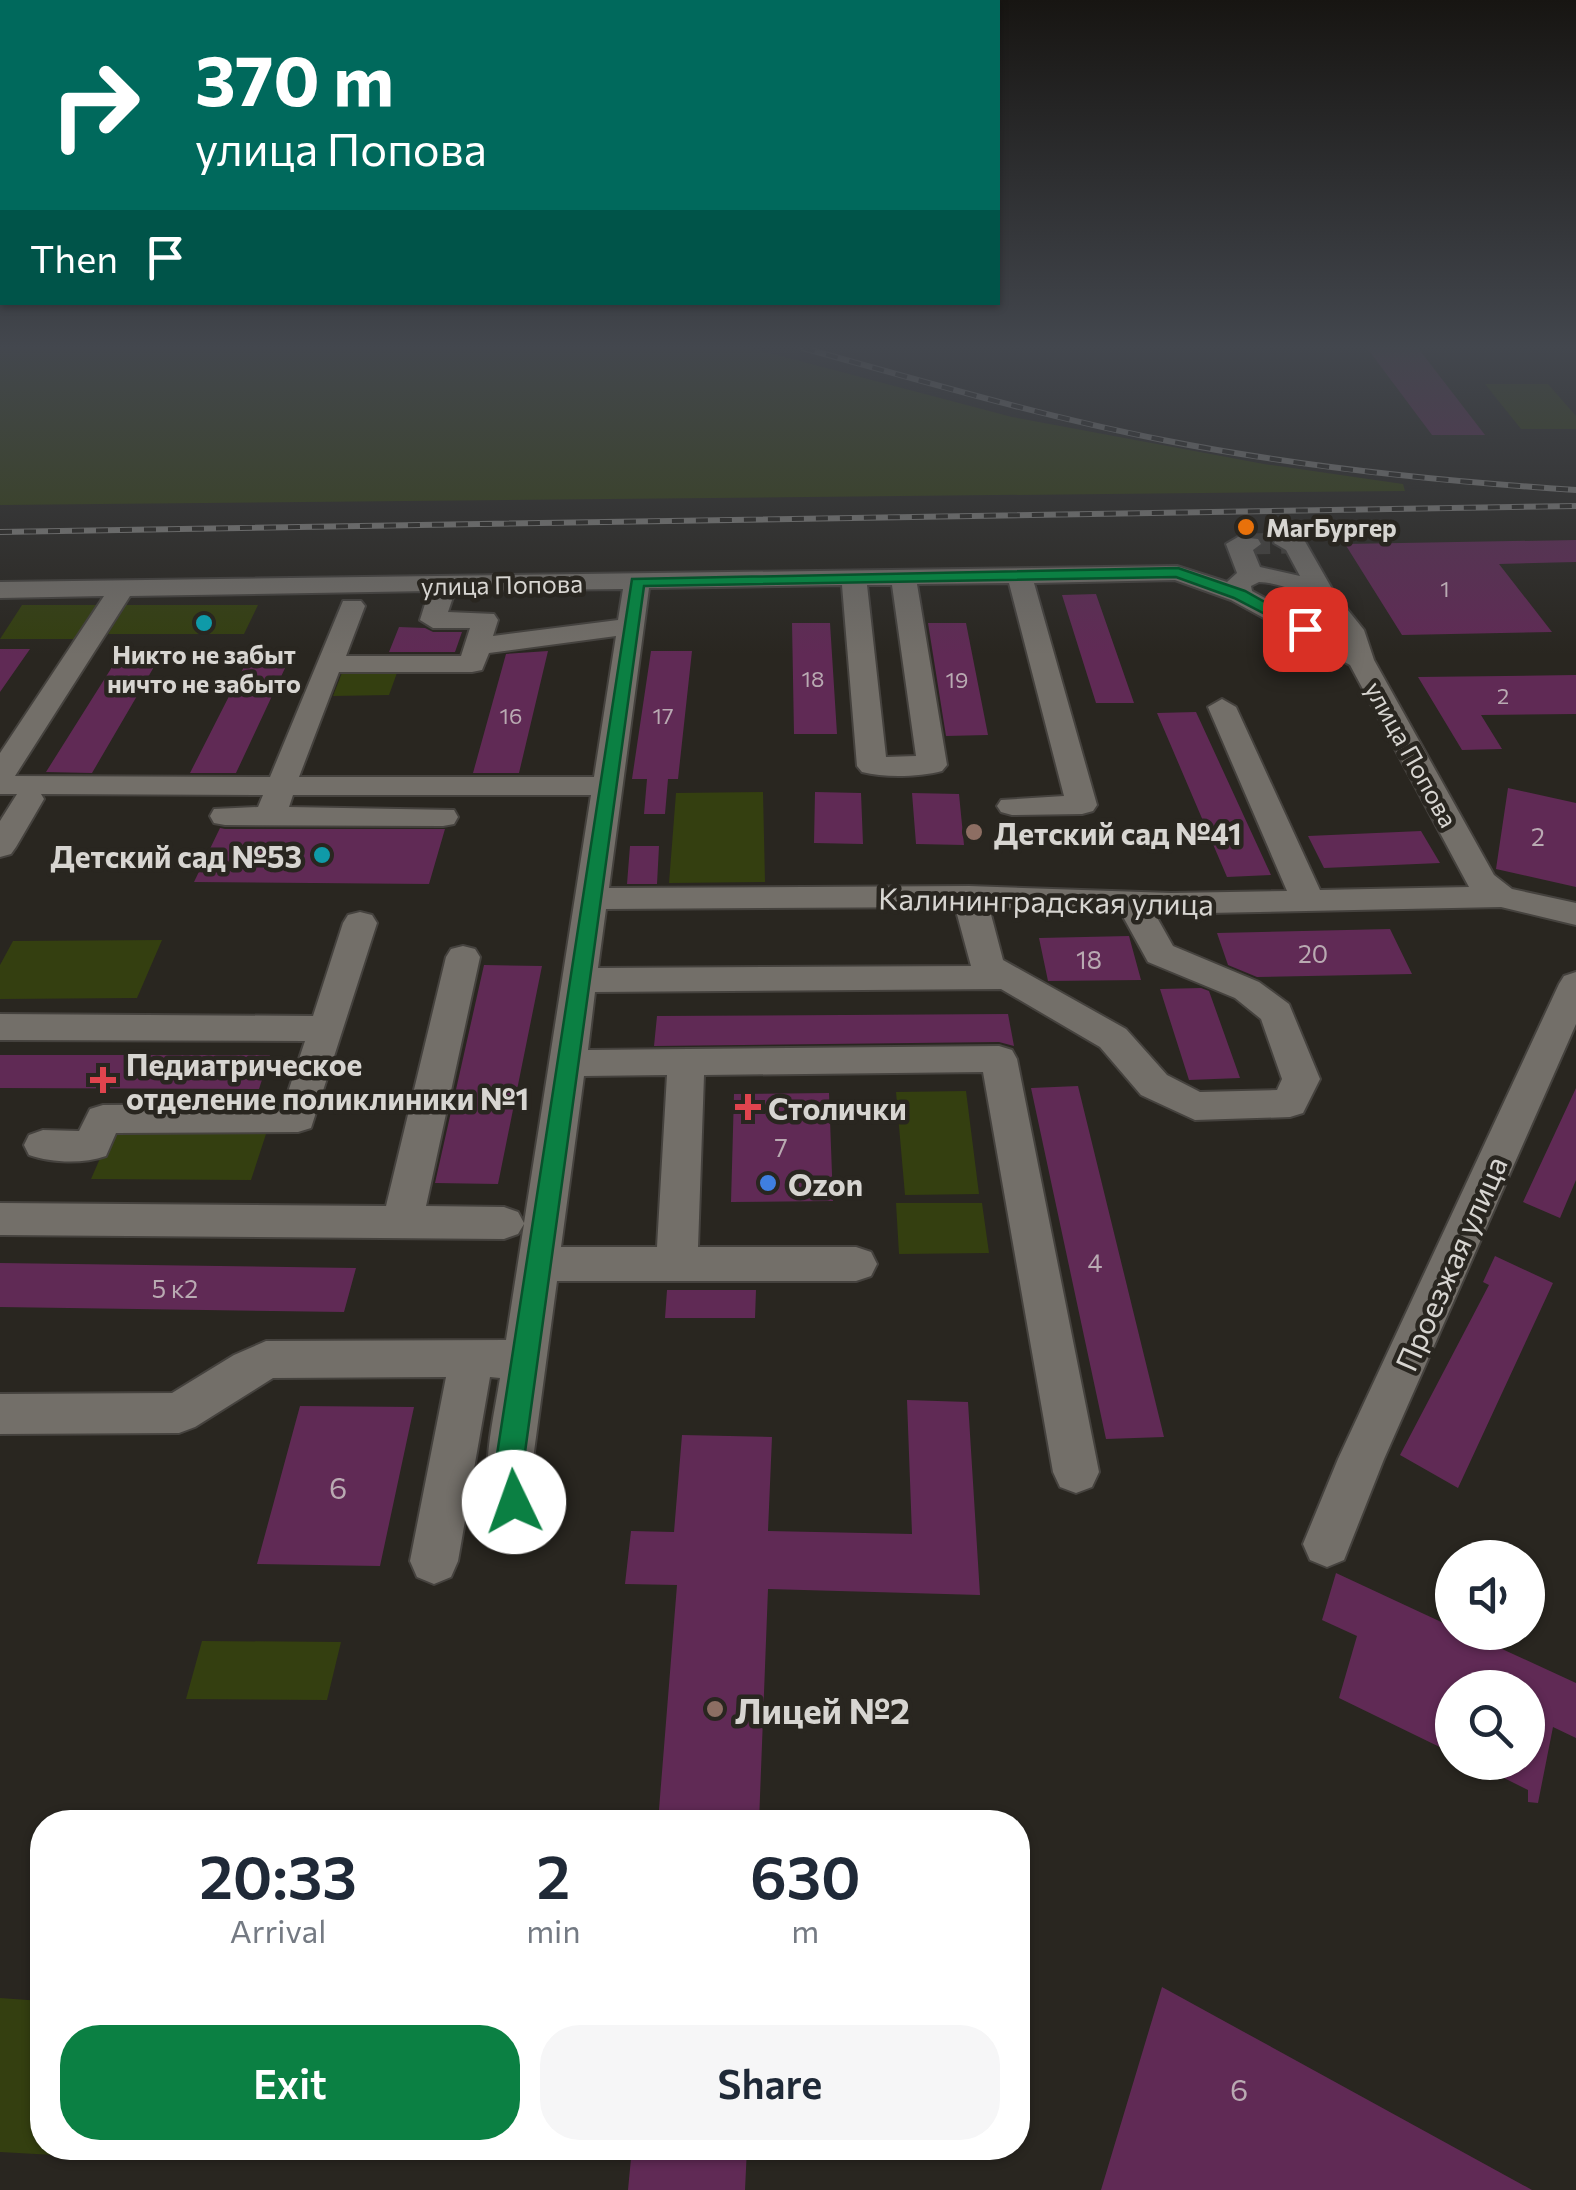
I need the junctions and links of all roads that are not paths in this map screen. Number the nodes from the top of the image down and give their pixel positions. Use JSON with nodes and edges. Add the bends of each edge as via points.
{"nodes":[{"id":1,"x":1286,"y":543,"type":"dead end"},
{"id":2,"x":1250,"y":544,"type":"dead end"},
{"id":3,"x":1019,"y":574,"type":"junction"},
{"id":4,"x":903,"y":576,"type":"junction"},
{"id":5,"x":854,"y":577,"type":"junction"},
{"id":6,"x":1251,"y":580,"type":"junction"},
{"id":7,"x":637,"y":582,"type":"junction"},
{"id":8,"x":444,"y":584,"type":"junction"},
{"id":9,"x":122,"y":588,"type":"junction"},
{"id":10,"x":0,"y":590,"type":"edge"},
{"id":11,"x":1331,"y":601,"type":"junction"},
{"id":12,"x":352,"y":606,"type":"dead end"},
{"id":13,"x":858,"y":612,"type":"junction"},
{"id":14,"x":910,"y":612,"type":"junction"},
{"id":15,"x":628,"y":627,"type":"junction"},
{"id":16,"x":1305,"y":629,"type":"junction"},
{"id":17,"x":478,"y":646,"type":"junction"},
{"id":18,"x":1361,"y":660,"type":"junction"},
{"id":19,"x":329,"y":664,"type":"junction"},
{"id":20,"x":1222,"y":707,"type":"dead end"},
{"id":21,"x":0,"y":776,"type":"edge"},
{"id":22,"x":284,"y":776,"type":"junction"},
{"id":23,"x":0,"y":785,"type":"edge"},
{"id":24,"x":608,"y":786,"type":"junction"},
{"id":25,"x":0,"y":799,"type":"edge"},
{"id":26,"x":444,"y":801,"type":"junction"},
{"id":27,"x":1012,"y":806,"type":"dead end"},
{"id":28,"x":225,"y":816,"type":"dead end"},
{"id":29,"x":270,"y":816,"type":"junction"},
{"id":30,"x":0,"y":847,"type":"edge"},
{"id":31,"x":969,"y":896,"type":"junction"},
{"id":32,"x":1501,"y":897,"type":"junction"},
{"id":33,"x":592,"y":899,"type":"junction"},
{"id":34,"x":1131,"y":901,"type":"junction"},
{"id":35,"x":1308,"y":901,"type":"junction"},
{"id":36,"x":1576,"y":914,"type":"edge"},
{"id":37,"x":360,"y":924,"type":"dead end"},
{"id":38,"x":463,"y":956,"type":"dead end"},
{"id":39,"x":1007,"y":977,"type":"junction"},
{"id":40,"x":580,"y":980,"type":"junction"},
{"id":41,"x":1576,"y":984,"type":"edge"},
{"id":42,"x":0,"y":1027,"type":"edge"},
{"id":43,"x":327,"y":1028,"type":"junction"},
{"id":44,"x":686,"y":1062,"type":"junction"},
{"id":45,"x":568,"y":1063,"type":"junction"},
{"id":46,"x":43,"y":1145,"type":"dead end"},
{"id":47,"x":0,"y":1219,"type":"edge"},
{"id":48,"x":402,"y":1223,"type":"junction"},
{"id":49,"x":504,"y":1224,"type":"dead end"},
{"id":50,"x":538,"y":1264,"type":"junction"},
{"id":51,"x":676,"y":1264,"type":"junction"},
{"id":52,"x":856,"y":1264,"type":"dead end"},
{"id":53,"x":472,"y":1359,"type":"junction"},
{"id":54,"x":524,"y":1360,"type":"junction"},
{"id":55,"x":0,"y":1414,"type":"edge"},
{"id":56,"x":1076,"y":1472,"type":"dead end"},
{"id":57,"x":520,"y":1530,"type":"dead end"},
{"id":58,"x":1327,"y":1544,"type":"dead end"},
{"id":59,"x":434,"y":1561,"type":"dead end"}],
"edges":[{"from":1,"to":11,"type":"street","via":[[1294,543]]},
{"from":2,"to":6,"type":"street","via":[[1238,544]]},
{"from":3,"to":4,"type":"street","name":"улица Попова"},
{"from":3,"to":6,"type":"street","name":"улица Попова","via":[[1178,572]]},
{"from":3,"to":27,"type":"street","via":[[1082,805]]},
{"from":4,"to":5,"type":"street","name":"улица Попова"},
{"from":4,"to":14,"type":"street"},
{"from":5,"to":7,"type":"street","name":"улица Попова"},
{"from":5,"to":13,"type":"street"},
{"from":6,"to":11,"type":"street","name":"улица Попова"},
{"from":6,"to":16,"type":"street","name":"улица Попова"},
{"from":7,"to":8,"type":"street","name":"улица Попова"},
{"from":7,"to":15,"type":"street"},
{"from":8,"to":9,"type":"street","name":"улица Попова"},
{"from":8,"to":17,"type":"street","via":[[434,620],[485,620]]},
{"from":9,"to":10,"type":"street","name":"улица Попова"},
{"from":9,"to":21,"type":"street"},
{"from":11,"to":16,"type":"street","via":[[1336,622]]},
{"from":11,"to":18,"type":"street","via":[[1356,636]]},
{"from":12,"to":19,"type":"street"},
{"from":13,"to":14,"type":"street"},
{"from":13,"to":14,"type":"street","via":[[872,766],[932,764]]},
{"from":15,"to":17,"type":"street"},
{"from":15,"to":24,"type":"street"},
{"from":16,"to":18,"type":"street","name":"улица Попова"},
{"from":17,"to":19,"type":"street","via":[[472,664]]},
{"from":18,"to":32,"type":"street","name":"улица Попова","via":[[1481,881]]},
{"from":19,"to":22,"type":"street"},
{"from":20,"to":35,"type":"street"},
{"from":22,"to":23,"type":"street"},
{"from":22,"to":26,"type":"street","via":[[449,765]]},
{"from":22,"to":29,"type":"street"},
{"from":24,"to":26,"type":"street"},
{"from":24,"to":33,"type":"street"},
{"from":25,"to":30,"type":"street","via":[[29,799]]},
{"from":26,"to":29,"type":"street"},
{"from":28,"to":29,"type":"street"},
{"from":31,"to":33,"type":"street","name":"Калининградская улица"},
{"from":31,"to":34,"type":"street","name":"Калининградская улица"},
{"from":31,"to":39,"type":"street","via":[[988,966]]},
{"from":32,"to":35,"type":"street","name":"Калининградская улица"},
{"from":32,"to":36,"type":"street","name":"Калининградская улица"},
{"from":33,"to":40,"type":"street"},
{"from":34,"to":35,"type":"street","name":"Калининградская улица"},
{"from":34,"to":39,"type":"street","via":[[1160,954],[1247,990],[1276,1012],[1301,1079],[1290,1103],[1195,1106],[1154,1085],[1113,1038]]},
{"from":37,"to":43,"type":"street"},
{"from":38,"to":48,"type":"street"},
{"from":39,"to":40,"type":"street"},
{"from":40,"to":45,"type":"street"},
{"from":41,"to":58,"type":"street","name":"Проезжая улица"},
{"from":42,"to":43,"type":"street"},
{"from":43,"to":46,"type":"street","via":[[298,1118],[103,1119],[92,1146]]},
{"from":44,"to":45,"type":"street"},
{"from":44,"to":51,"type":"street"},
{"from":44,"to":56,"type":"street","via":[[998,1060]]},
{"from":45,"to":50,"type":"street"},
{"from":47,"to":48,"type":"street"},
{"from":48,"to":49,"type":"street"},
{"from":50,"to":51,"type":"street"},
{"from":50,"to":54,"type":"street"},
{"from":51,"to":52,"type":"street"},
{"from":53,"to":54,"type":"street"},
{"from":53,"to":55,"type":"street","via":[[277,1358],[179,1413]]},
{"from":53,"to":59,"type":"street"},
{"from":54,"to":57,"type":"street","via":[[508,1474]]}]}
